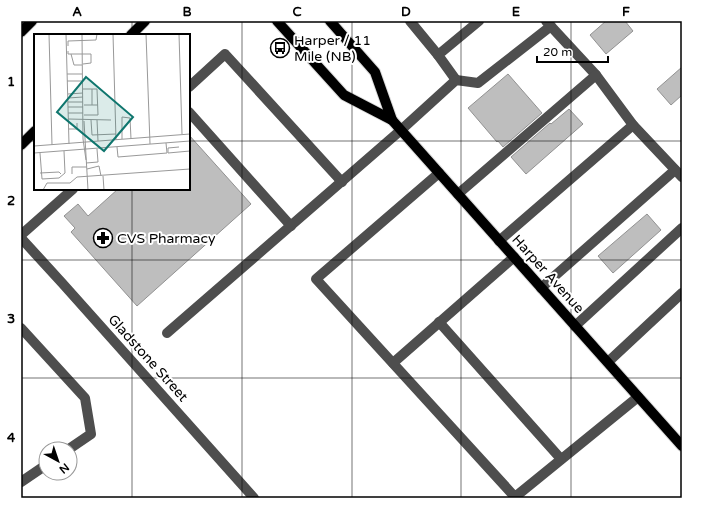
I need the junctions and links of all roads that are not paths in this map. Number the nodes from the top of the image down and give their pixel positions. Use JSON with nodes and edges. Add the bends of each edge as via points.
{"nodes":[{"id":1,"x":32,"y":21,"type":"edge"},
{"id":2,"x":145,"y":21,"type":"edge"},
{"id":3,"x":277,"y":21,"type":"edge"},
{"id":4,"x":330,"y":21,"type":"edge"},
{"id":5,"x":410,"y":21,"type":"edge"},
{"id":6,"x":479,"y":21,"type":"edge"},
{"id":7,"x":548,"y":23,"type":"edge"},
{"id":8,"x":21,"y":32,"type":"edge"},
{"id":9,"x":132,"y":34,"type":"edge"},
{"id":10,"x":438,"y":55,"type":"junction"},
{"id":11,"x":596,"y":75,"type":"junction"},
{"id":12,"x":456,"y":80,"type":"junction"},
{"id":13,"x":190,"y":86,"type":"edge"},
{"id":14,"x":190,"y":113,"type":"edge"},
{"id":15,"x":392,"y":120,"type":"junction"},
{"id":16,"x":634,"y":125,"type":"junction"},
{"id":17,"x":401,"y":130,"type":"junction"},
{"id":18,"x":34,"y":132,"type":"edge"},
{"id":19,"x":21,"y":145,"type":"edge"},
{"id":20,"x":439,"y":173,"type":"junction"},
{"id":21,"x":679,"y":174,"type":"edge"},
{"id":22,"x":342,"y":182,"type":"junction"},
{"id":23,"x":72,"y":190,"type":"edge"},
{"id":24,"x":458,"y":194,"type":"junction"},
{"id":25,"x":290,"y":226,"type":"junction"},
{"id":26,"x":682,"y":228,"type":"edge"},
{"id":27,"x":21,"y":235,"type":"edge"},
{"id":28,"x":21,"y":238,"type":"edge"},
{"id":29,"x":499,"y":241,"type":"junction"},
{"id":30,"x":514,"y":257,"type":"junction"},
{"id":31,"x":541,"y":288,"type":"junction"},
{"id":32,"x":682,"y":293,"type":"edge"},
{"id":33,"x":439,"y":322,"type":"junction"},
{"id":34,"x":575,"y":326,"type":"junction"},
{"id":35,"x":21,"y":328,"type":"edge"},
{"id":36,"x":167,"y":333,"type":"dead end"},
{"id":37,"x":608,"y":362,"type":"junction"},
{"id":38,"x":393,"y":363,"type":"junction"},
{"id":39,"x":638,"y":397,"type":"junction"},
{"id":40,"x":78,"y":443,"type":"edge"},
{"id":41,"x":682,"y":446,"type":"edge"},
{"id":42,"x":562,"y":459,"type":"junction"},
{"id":43,"x":38,"y":470,"type":"edge"},
{"id":44,"x":21,"y":482,"type":"edge"},
{"id":45,"x":254,"y":498,"type":"edge"}],
"edges":[{"from":1,"to":8,"type":"main road"},
{"from":2,"to":9,"type":"main road"},
{"from":3,"to":15,"type":"main road","name":"Harper Avenue","via":[[344,95]]},
{"from":4,"to":15,"type":"main road","name":"Harper Avenue","via":[[375,72]]},
{"from":5,"to":10,"type":"street"},
{"from":6,"to":10,"type":"street"},
{"from":7,"to":11,"type":"street"},
{"from":7,"to":12,"type":"street","via":[[478,83]]},
{"from":10,"to":12,"type":"street"},
{"from":11,"to":16,"type":"street"},
{"from":11,"to":24,"type":"street"},
{"from":12,"to":17,"type":"street"},
{"from":13,"to":22,"type":"street","via":[[225,54]]},
{"from":14,"to":25,"type":"street"},
{"from":15,"to":17,"type":"main road","name":"Harper Avenue"},
{"from":16,"to":21,"type":"street"},
{"from":16,"to":29,"type":"street"},
{"from":17,"to":20,"type":"main road","name":"Harper Avenue"},
{"from":17,"to":22,"type":"street"},
{"from":18,"to":19,"type":"main road"},
{"from":20,"to":24,"type":"main road","name":"Harper Avenue"},
{"from":20,"to":38,"type":"street","via":[[316,279]]},
{"from":21,"to":31,"type":"street"},
{"from":22,"to":25,"type":"street"},
{"from":23,"to":27,"type":"street"},
{"from":24,"to":29,"type":"main road","name":"Harper Avenue"},
{"from":25,"to":36,"type":"street"},
{"from":26,"to":34,"type":"street"},
{"from":28,"to":45,"type":"street","name":"Gladstone Street"},
{"from":29,"to":30,"type":"main road","name":"Harper Avenue"},
{"from":30,"to":31,"type":"main road","name":"Harper Avenue"},
{"from":30,"to":33,"type":"street"},
{"from":31,"to":34,"type":"main road","name":"Harper Avenue"},
{"from":32,"to":37,"type":"street"},
{"from":33,"to":38,"type":"street"},
{"from":33,"to":42,"type":"street"},
{"from":34,"to":37,"type":"main road","name":"Harper Avenue"},
{"from":35,"to":40,"type":"street","via":[[85,398],[91,434]]},
{"from":37,"to":39,"type":"main road","name":"Harper Avenue"},
{"from":38,"to":42,"type":"street","via":[[515,497]]},
{"from":39,"to":41,"type":"main road","name":"Harper Avenue"},
{"from":39,"to":42,"type":"street"},
{"from":43,"to":44,"type":"street"}]}
